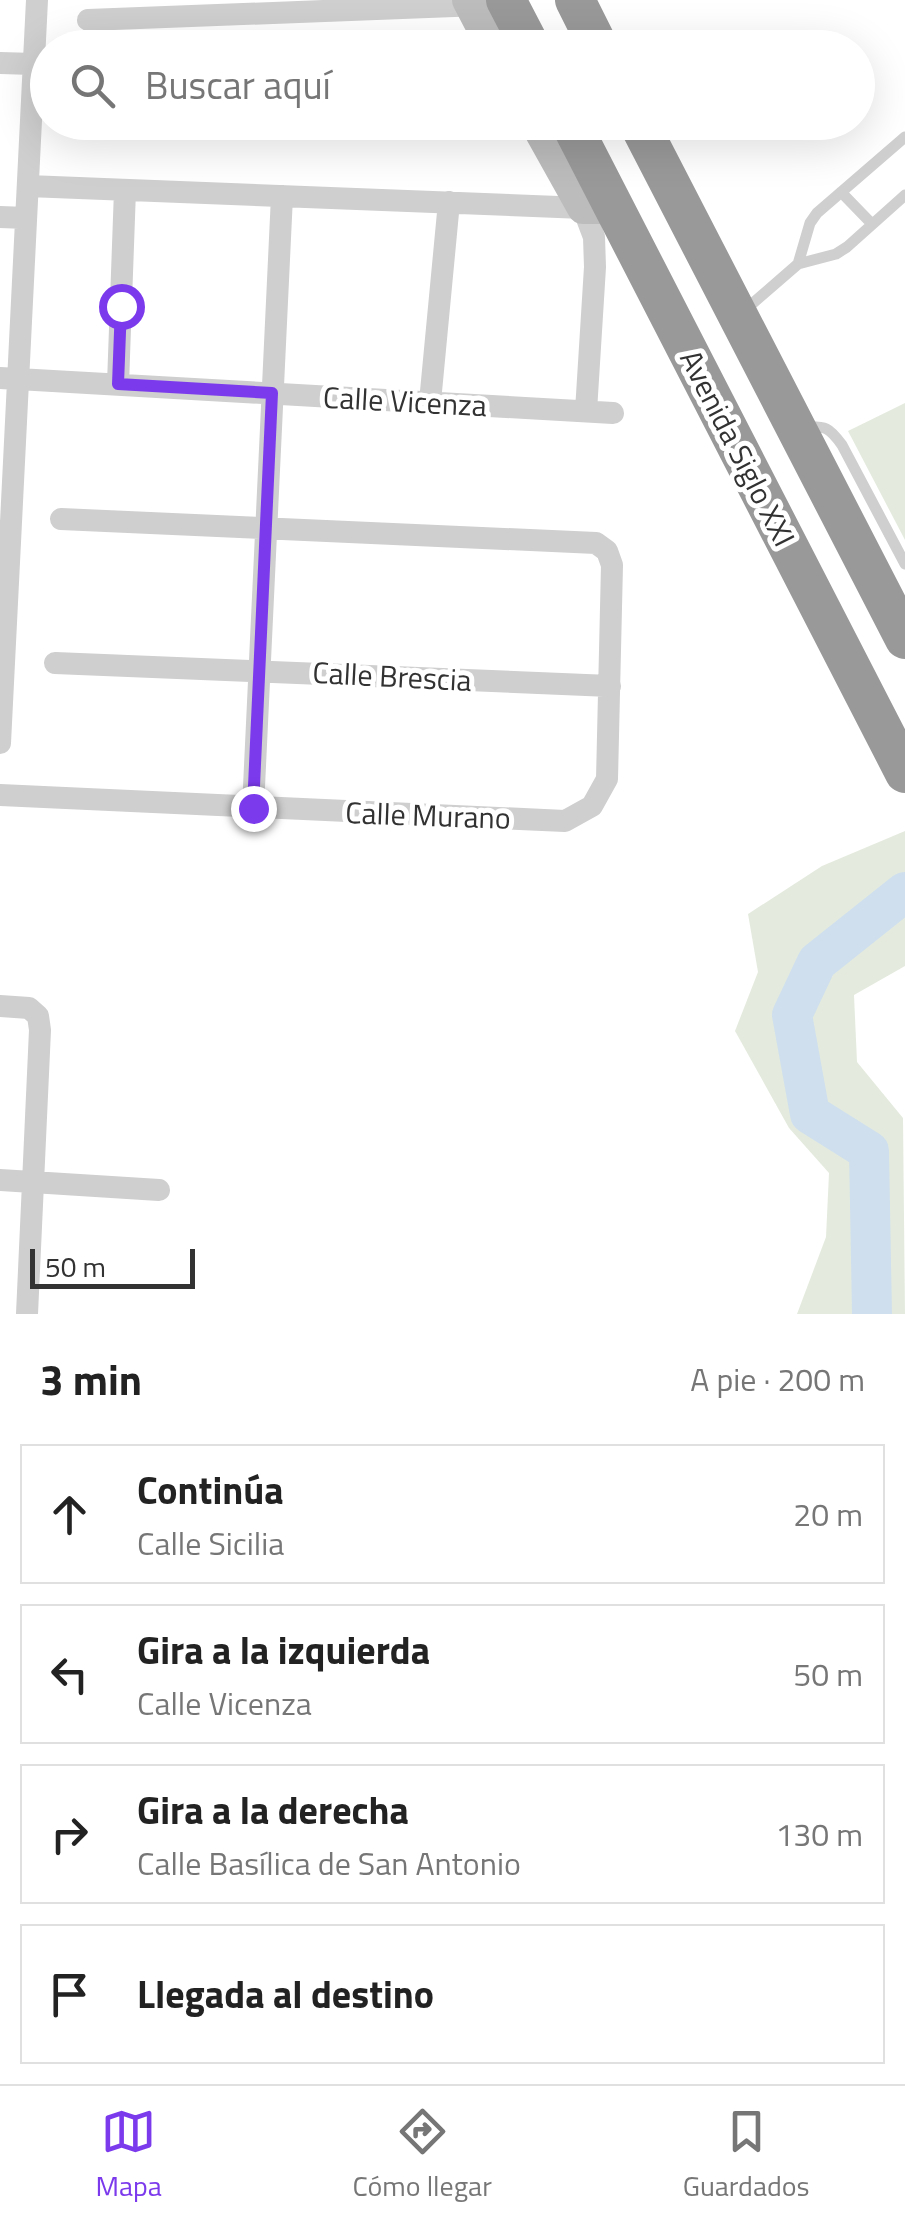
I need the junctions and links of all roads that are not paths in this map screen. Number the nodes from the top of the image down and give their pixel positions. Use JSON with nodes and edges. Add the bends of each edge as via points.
{"nodes":[{"id":1,"x":37,"y":0,"type":"edge"},
{"id":2,"x":575,"y":0,"type":"edge"},
{"id":3,"x":488,"y":2,"type":"edge"},
{"id":4,"x":88,"y":20,"type":"dead end"},
{"id":5,"x":36,"y":30,"type":"edge"},
{"id":6,"x":491,"y":30,"type":"edge"},
{"id":7,"x":514,"y":30,"type":"edge"},
{"id":8,"x":590,"y":30,"type":"edge"},
{"id":9,"x":0,"y":63,"type":"edge"},
{"id":10,"x":30,"y":64,"type":"edge"},
{"id":11,"x":905,"y":137,"type":"edge"},
{"id":12,"x":30,"y":140,"type":"edge"},
{"id":13,"x":548,"y":140,"type":"edge"},
{"id":14,"x":576,"y":140,"type":"edge"},
{"id":15,"x":647,"y":140,"type":"edge"},
{"id":16,"x":28,"y":186,"type":"junction"},
{"id":17,"x":125,"y":190,"type":"junction"},
{"id":18,"x":842,"y":192,"type":"junction"},
{"id":19,"x":905,"y":195,"type":"edge"},
{"id":20,"x":282,"y":196,"type":"junction"},
{"id":21,"x":448,"y":202,"type":"junction"},
{"id":22,"x":599,"y":208,"type":"junction"},
{"id":23,"x":0,"y":216,"type":"edge"},
{"id":24,"x":26,"y":218,"type":"junction"},
{"id":25,"x":872,"y":224,"type":"junction"},
{"id":26,"x":798,"y":264,"type":"junction"},
{"id":27,"x":738,"y":316,"type":"junction"},
{"id":28,"x":9,"y":378,"type":"edge"},
{"id":29,"x":118,"y":384,"type":"junction"},
{"id":30,"x":272,"y":393,"type":"junction"},
{"id":31,"x":430,"y":402,"type":"junction"},
{"id":32,"x":586,"y":411,"type":"junction"},
{"id":33,"x":612,"y":412,"type":"dead end"},
{"id":34,"x":795,"y":427,"type":"junction"},
{"id":35,"x":61,"y":520,"type":"dead end"},
{"id":36,"x":266,"y":528,"type":"junction"},
{"id":37,"x":5,"y":531,"type":"edge"},
{"id":38,"x":905,"y":564,"type":"edge"},
{"id":39,"x":905,"y":638,"type":"edge"},
{"id":40,"x":54,"y":663,"type":"dead end"},
{"id":41,"x":259,"y":670,"type":"junction"},
{"id":42,"x":610,"y":686,"type":"junction"},
{"id":43,"x":2,"y":687,"type":"edge"},
{"id":44,"x":0,"y":743,"type":"edge"},
{"id":45,"x":905,"y":774,"type":"edge"},
{"id":46,"x":0,"y":795,"type":"edge"},
{"id":47,"x":253,"y":808,"type":"junction"},
{"id":48,"x":0,"y":1006,"type":"edge"},
{"id":49,"x":0,"y":1180,"type":"edge"},
{"id":50,"x":34,"y":1182,"type":"junction"},
{"id":51,"x":159,"y":1190,"type":"dead end"},
{"id":52,"x":27,"y":1314,"type":"edge"}],
"edges":[{"from":1,"to":5,"type":"street"},
{"from":2,"to":8,"type":"highway"},
{"from":3,"to":4,"type":"street"},
{"from":3,"to":6,"type":"street"},
{"from":3,"to":7,"type":"highway"},
{"from":9,"to":10,"type":"street"},
{"from":11,"to":18,"type":"lane"},
{"from":12,"to":16,"type":"street"},
{"from":13,"to":22,"type":"street","name":"Avenida Siglo XXI"},
{"from":14,"to":22,"type":"highway","name":"Avenida Siglo XXI"},
{"from":15,"to":27,"type":"highway","name":"Avenida Siglo XXI"},
{"from":16,"to":17,"type":"street"},
{"from":16,"to":24,"type":"street"},
{"from":17,"to":20,"type":"street"},
{"from":17,"to":29,"type":"street"},
{"from":18,"to":25,"type":"lane"},
{"from":18,"to":26,"type":"lane","via":[[816,213]]},
{"from":19,"to":25,"type":"lane"},
{"from":20,"to":21,"type":"street"},
{"from":20,"to":30,"type":"street"},
{"from":21,"to":22,"type":"street"},
{"from":21,"to":31,"type":"street"},
{"from":22,"to":32,"type":"street"},
{"from":22,"to":45,"type":"highway","name":"Avenida Siglo XXI"},
{"from":23,"to":24,"type":"street"},
{"from":24,"to":28,"type":"street"},
{"from":25,"to":26,"type":"lane","via":[[836,254]]},
{"from":26,"to":27,"type":"lane"},
{"from":27,"to":34,"type":"highway","name":"Avenida Siglo XXI"},
{"from":28,"to":29,"type":"street","name":"Calle Vicenza"},
{"from":28,"to":37,"type":"street"},
{"from":29,"to":30,"type":"street","name":"Calle Vicenza"},
{"from":30,"to":31,"type":"street","name":"Calle Vicenza"},
{"from":30,"to":36,"type":"street"},
{"from":31,"to":32,"type":"street","name":"Calle Vicenza"},
{"from":32,"to":33,"type":"street","name":"Calle Vicenza"},
{"from":34,"to":38,"type":"lane","via":[[832,431]]},
{"from":34,"to":39,"type":"highway","name":"Avenida Siglo XXI"},
{"from":35,"to":36,"type":"street"},
{"from":36,"to":41,"type":"street"},
{"from":36,"to":42,"type":"street","name":"Calle Murano","via":[[596,543],[612,564]]},
{"from":37,"to":43,"type":"street"},
{"from":40,"to":41,"type":"street","name":"Calle Brescia"},
{"from":41,"to":42,"type":"street","name":"Calle Brescia"},
{"from":41,"to":47,"type":"street"},
{"from":42,"to":47,"type":"street","name":"Calle Murano","via":[[607,779],[592,806],[565,821]]},
{"from":43,"to":44,"type":"street"},
{"from":46,"to":47,"type":"street","name":"Calle Murano"},
{"from":48,"to":50,"type":"street","via":[[29,1008],[38,1016]]},
{"from":49,"to":50,"type":"street"},
{"from":50,"to":51,"type":"street"},
{"from":50,"to":52,"type":"street"}]}
